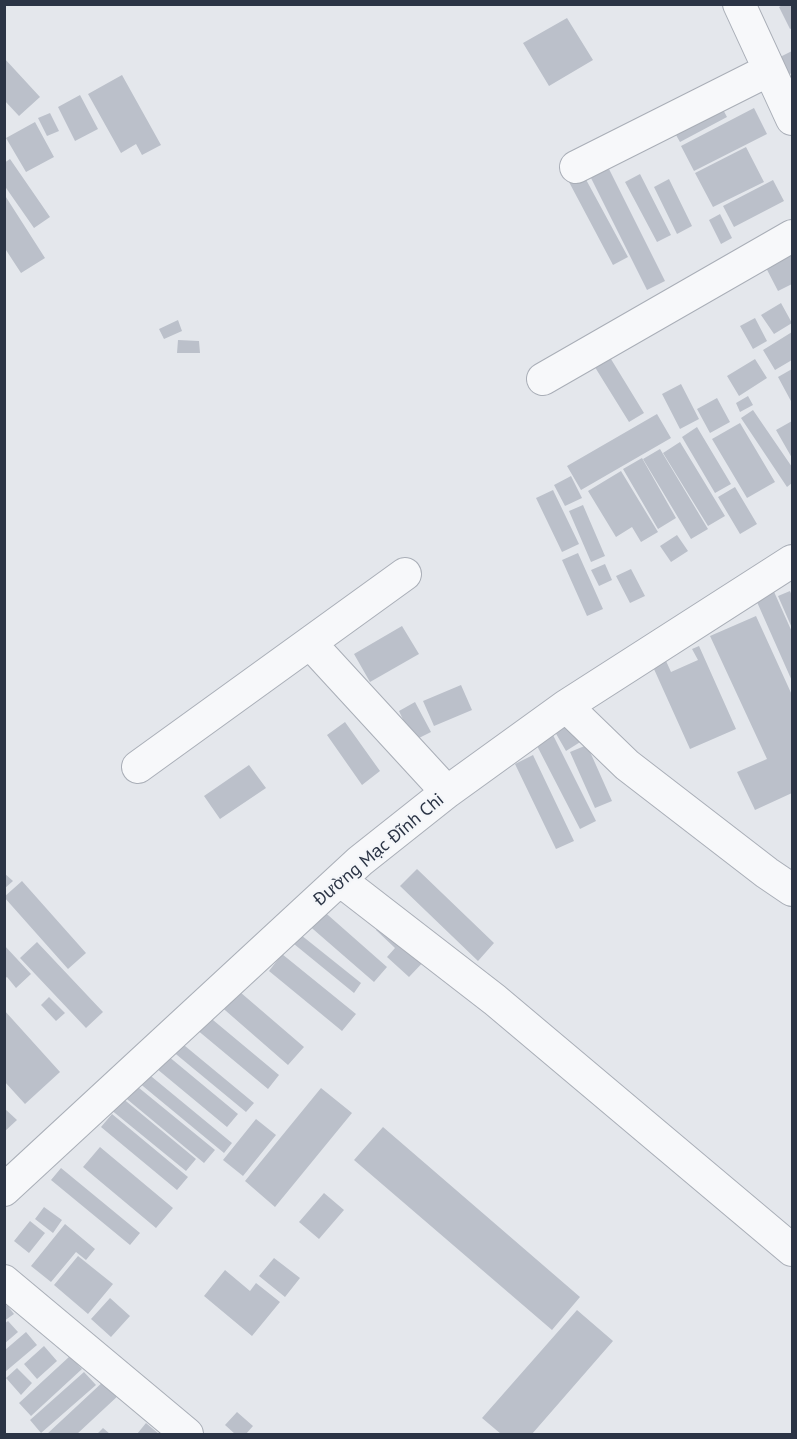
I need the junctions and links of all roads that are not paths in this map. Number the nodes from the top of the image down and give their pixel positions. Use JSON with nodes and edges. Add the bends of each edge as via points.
{"nodes":[{"id":1,"x":738,"y":4,"type":"edge"},
{"id":2,"x":769,"y":70,"type":"junction"},
{"id":3,"x":792,"y":120,"type":"edge"},
{"id":4,"x":576,"y":166,"type":"dead end"},
{"id":5,"x":792,"y":236,"type":"edge"},
{"id":6,"x":543,"y":379,"type":"dead end"},
{"id":7,"x":792,"y":561,"type":"edge"},
{"id":8,"x":405,"y":574,"type":"dead end"},
{"id":9,"x":310,"y":642,"type":"junction"},
{"id":10,"x":566,"y":706,"type":"junction"},
{"id":11,"x":138,"y":767,"type":"dead end"},
{"id":12,"x":447,"y":792,"type":"junction"},
{"id":13,"x":340,"y":880,"type":"junction"},
{"id":14,"x":792,"y":890,"type":"edge"},
{"id":15,"x":4,"y":1190,"type":"edge"},
{"id":16,"x":792,"y":1250,"type":"edge"},
{"id":17,"x":4,"y":1281,"type":"edge"},
{"id":18,"x":187,"y":1434,"type":"edge"}],
"edges":[{"from":1,"to":2,"type":"street"},
{"from":2,"to":3,"type":"street"},
{"from":2,"to":4,"type":"street"},
{"from":5,"to":6,"type":"street"},
{"from":7,"to":10,"type":"street","name":"Đường Mạc Đĩnh Chi"},
{"from":8,"to":9,"type":"street"},
{"from":9,"to":11,"type":"street"},
{"from":9,"to":12,"type":"street"},
{"from":10,"to":12,"type":"street","name":"Đường Mạc Đĩnh Chi"},
{"from":10,"to":14,"type":"street","via":[[627,765]]},
{"from":12,"to":13,"type":"street","name":"Đường Mạc Đĩnh Chi"},
{"from":13,"to":15,"type":"street","name":"Đường Mạc Đĩnh Chi"},
{"from":13,"to":16,"type":"street","via":[[495,1000]]},
{"from":17,"to":18,"type":"street"}]}
